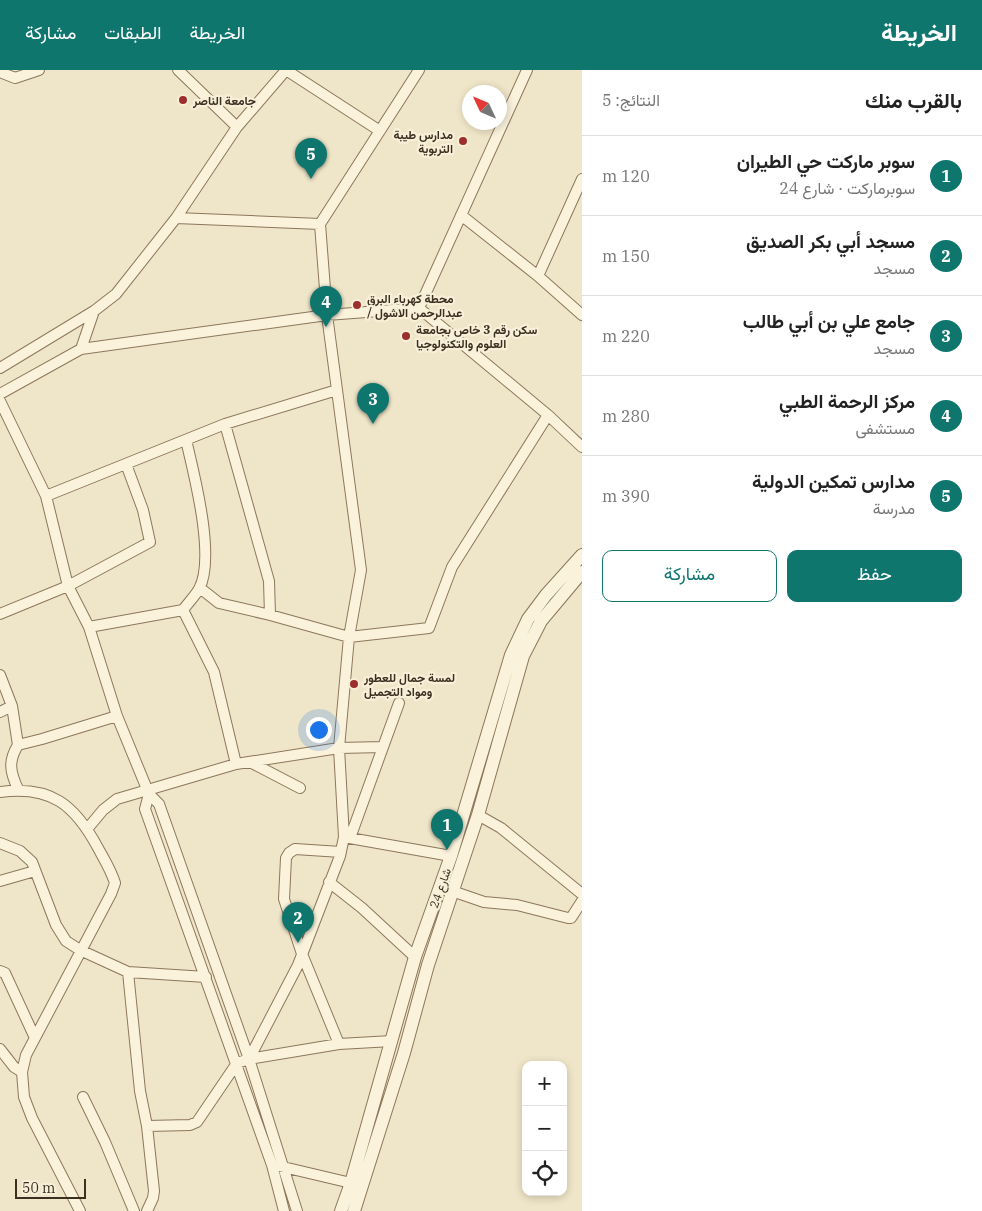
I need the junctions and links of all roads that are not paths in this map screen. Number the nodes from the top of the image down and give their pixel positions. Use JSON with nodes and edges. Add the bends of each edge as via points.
{"nodes":[{"id":1,"x":40,"y":70,"type":"edge"},
{"id":2,"x":178,"y":70,"type":"edge"},
{"id":3,"x":286,"y":70,"type":"edge"},
{"id":4,"x":419,"y":70,"type":"edge"},
{"id":5,"x":527,"y":70,"type":"edge"},
{"id":6,"x":0,"y":72,"type":"edge"},
{"id":7,"x":237,"y":127,"type":"junction"},
{"id":8,"x":380,"y":131,"type":"junction"},
{"id":9,"x":582,"y":179,"type":"edge"},
{"id":10,"x":578,"y":198,"type":"edge"},
{"id":11,"x":461,"y":216,"type":"junction"},
{"id":12,"x":176,"y":218,"type":"junction"},
{"id":13,"x":320,"y":224,"type":"junction"},
{"id":14,"x":538,"y":276,"type":"junction"},
{"id":15,"x":419,"y":308,"type":"junction"},
{"id":16,"x":94,"y":311,"type":"junction"},
{"id":17,"x":327,"y":315,"type":"junction"},
{"id":18,"x":582,"y":315,"type":"edge"},
{"id":19,"x":80,"y":349,"type":"junction"},
{"id":20,"x":0,"y":369,"type":"edge"},
{"id":21,"x":337,"y":390,"type":"junction"},
{"id":22,"x":0,"y":394,"type":"edge"},
{"id":23,"x":0,"y":401,"type":"edge"},
{"id":24,"x":548,"y":415,"type":"junction"},
{"id":25,"x":225,"y":424,"type":"junction"},
{"id":26,"x":186,"y":440,"type":"junction"},
{"id":27,"x":582,"y":448,"type":"edge"},
{"id":28,"x":126,"y":464,"type":"junction"},
{"id":29,"x":46,"y":496,"type":"junction"},
{"id":30,"x":582,"y":555,"type":"edge"},
{"id":31,"x":582,"y":572,"type":"edge"},
{"id":32,"x":68,"y":586,"type":"junction"},
{"id":33,"x":200,"y":588,"type":"junction"},
{"id":34,"x":183,"y":610,"type":"junction"},
{"id":35,"x":0,"y":614,"type":"edge"},
{"id":36,"x":270,"y":614,"type":"junction"},
{"id":37,"x":89,"y":627,"type":"junction"},
{"id":38,"x":349,"y":637,"type":"junction"},
{"id":39,"x":0,"y":675,"type":"edge"},
{"id":40,"x":399,"y":703,"type":"dead end"},
{"id":41,"x":12,"y":706,"type":"junction"},
{"id":42,"x":0,"y":712,"type":"edge"},
{"id":43,"x":117,"y":716,"type":"junction"},
{"id":44,"x":18,"y":745,"type":"junction"},
{"id":45,"x":383,"y":747,"type":"junction"},
{"id":46,"x":339,"y":748,"type":"junction"},
{"id":47,"x":250,"y":762,"type":"junction"},
{"id":48,"x":236,"y":764,"type":"junction"},
{"id":49,"x":300,"y":788,"type":"dead end"},
{"id":50,"x":18,"y":789,"type":"junction"},
{"id":51,"x":0,"y":792,"type":"edge"},
{"id":52,"x":149,"y":792,"type":"junction"},
{"id":53,"x":478,"y":815,"type":"junction"},
{"id":54,"x":88,"y":828,"type":"junction"},
{"id":55,"x":347,"y":837,"type":"junction"},
{"id":56,"x":0,"y":842,"type":"edge"},
{"id":57,"x":341,"y":852,"type":"junction"},
{"id":58,"x":451,"y":856,"type":"junction"},
{"id":59,"x":35,"y":870,"type":"junction"},
{"id":60,"x":0,"y":881,"type":"edge"},
{"id":61,"x":330,"y":882,"type":"junction"},
{"id":62,"x":452,"y":890,"type":"junction"},
{"id":63,"x":582,"y":894,"type":"edge"},
{"id":64,"x":582,"y":901,"type":"edge"},
{"id":65,"x":80,"y":950,"type":"junction"},
{"id":66,"x":302,"y":954,"type":"junction"},
{"id":67,"x":415,"y":957,"type":"junction"},
{"id":68,"x":0,"y":971,"type":"edge"},
{"id":69,"x":128,"y":972,"type":"junction"},
{"id":70,"x":206,"y":977,"type":"junction"},
{"id":71,"x":35,"y":1038,"type":"junction"},
{"id":72,"x":392,"y":1042,"type":"junction"},
{"id":73,"x":339,"y":1044,"type":"junction"},
{"id":74,"x":0,"y":1049,"type":"edge"},
{"id":75,"x":249,"y":1059,"type":"junction"},
{"id":76,"x":237,"y":1063,"type":"junction"},
{"id":77,"x":22,"y":1072,"type":"junction"},
{"id":78,"x":83,"y":1097,"type":"dead end"},
{"id":79,"x":147,"y":1126,"type":"junction"},
{"id":80,"x":272,"y":1166,"type":"junction"},
{"id":81,"x":284,"y":1166,"type":"junction"},
{"id":82,"x":351,"y":1183,"type":"junction"},
{"id":83,"x":80,"y":1211,"type":"edge"},
{"id":84,"x":134,"y":1211,"type":"edge"},
{"id":85,"x":147,"y":1211,"type":"edge"},
{"id":86,"x":284,"y":1211,"type":"edge"},
{"id":87,"x":297,"y":1211,"type":"edge"},
{"id":88,"x":341,"y":1211,"type":"edge"},
{"id":89,"x":354,"y":1211,"type":"edge"}],
"edges":[{"from":1,"to":6,"type":"street","via":[[15,78]]},
{"from":2,"to":7,"type":"street"},
{"from":3,"to":7,"type":"street"},
{"from":3,"to":8,"type":"street"},
{"from":4,"to":8,"type":"street"},
{"from":5,"to":11,"type":"street"},
{"from":7,"to":12,"type":"street"},
{"from":8,"to":13,"type":"street"},
{"from":9,"to":10,"type":"street"},
{"from":10,"to":14,"type":"street"},
{"from":11,"to":14,"type":"street"},
{"from":11,"to":15,"type":"street"},
{"from":12,"to":13,"type":"street"},
{"from":12,"to":16,"type":"street","via":[[116,294]]},
{"from":13,"to":17,"type":"street"},
{"from":14,"to":18,"type":"street"},
{"from":15,"to":17,"type":"street"},
{"from":15,"to":24,"type":"street"},
{"from":16,"to":19,"type":"street"},
{"from":16,"to":20,"type":"street"},
{"from":17,"to":19,"type":"street"},
{"from":17,"to":21,"type":"street"},
{"from":19,"to":22,"type":"street"},
{"from":21,"to":25,"type":"street"},
{"from":21,"to":38,"type":"street","via":[[361,570]]},
{"from":23,"to":29,"type":"street"},
{"from":24,"to":27,"type":"street"},
{"from":24,"to":38,"type":"street","via":[[452,567],[429,628]]},
{"from":25,"to":26,"type":"street"},
{"from":25,"to":36,"type":"street","via":[[269,581]]},
{"from":26,"to":28,"type":"street"},
{"from":26,"to":33,"type":"street","via":[[200,499],[206,565]]},
{"from":28,"to":29,"type":"street"},
{"from":28,"to":32,"type":"street","via":[[143,510],[150,542]]},
{"from":29,"to":32,"type":"street"},
{"from":30,"to":58,"type":"street","name":"شارع 24","via":[[546,595],[518,637],[504,674]]},
{"from":31,"to":53,"type":"street","name":"شارع 24","via":[[541,621],[523,656]]},
{"from":32,"to":35,"type":"street"},
{"from":32,"to":37,"type":"street"},
{"from":33,"to":34,"type":"street"},
{"from":33,"to":36,"type":"street","via":[[220,603]]},
{"from":34,"to":37,"type":"street"},
{"from":34,"to":48,"type":"street","via":[[214,672]]},
{"from":36,"to":38,"type":"street"},
{"from":37,"to":43,"type":"street"},
{"from":38,"to":46,"type":"street"},
{"from":39,"to":41,"type":"street"},
{"from":40,"to":45,"type":"street"},
{"from":41,"to":42,"type":"street"},
{"from":41,"to":44,"type":"street"},
{"from":43,"to":44,"type":"street"},
{"from":43,"to":52,"type":"street"},
{"from":44,"to":50,"type":"street","via":[[12,755],[11,767]]},
{"from":45,"to":46,"type":"street"},
{"from":45,"to":55,"type":"street"},
{"from":46,"to":47,"type":"street"},
{"from":46,"to":55,"type":"street"},
{"from":47,"to":48,"type":"street"},
{"from":47,"to":49,"type":"street"},
{"from":48,"to":52,"type":"street"},
{"from":50,"to":51,"type":"street"},
{"from":50,"to":54,"type":"street","via":[[44,793],[69,806]]},
{"from":52,"to":54,"type":"street","via":[[117,799]]},
{"from":52,"to":70,"type":"street","via":[[145,809]]},
{"from":52,"to":75,"type":"street","via":[[159,804]]},
{"from":53,"to":62,"type":"street","name":"شارع 24"},
{"from":53,"to":63,"type":"street","via":[[501,828]]},
{"from":54,"to":65,"type":"street","via":[[115,883]]},
{"from":55,"to":57,"type":"street"},
{"from":55,"to":58,"type":"street"},
{"from":56,"to":59,"type":"street","via":[[27,856]]},
{"from":57,"to":61,"type":"street"},
{"from":57,"to":66,"type":"street","via":[[295,849],[286,858],[284,899]]},
{"from":58,"to":67,"type":"street","name":"شارع 24"},
{"from":59,"to":60,"type":"street"},
{"from":59,"to":65,"type":"street","via":[[61,934]]},
{"from":61,"to":66,"type":"street"},
{"from":61,"to":67,"type":"street"},
{"from":62,"to":64,"type":"street","via":[[484,902],[517,904],[568,918],[575,915]]},
{"from":62,"to":89,"type":"street","name":"شارع 24"},
{"from":65,"to":69,"type":"street"},
{"from":65,"to":71,"type":"street"},
{"from":66,"to":73,"type":"street"},
{"from":66,"to":75,"type":"street"},
{"from":67,"to":72,"type":"street","name":"شارع 24"},
{"from":68,"to":71,"type":"street","via":[[5,973]]},
{"from":69,"to":70,"type":"street"},
{"from":69,"to":79,"type":"street","via":[[140,1091]]},
{"from":70,"to":76,"type":"street"},
{"from":71,"to":77,"type":"street"},
{"from":72,"to":73,"type":"street"},
{"from":72,"to":82,"type":"street","name":"شارع 24"},
{"from":73,"to":75,"type":"street"},
{"from":74,"to":77,"type":"street"},
{"from":75,"to":76,"type":"street"},
{"from":75,"to":81,"type":"street"},
{"from":76,"to":79,"type":"street","via":[[197,1122]]},
{"from":76,"to":80,"type":"street"},
{"from":77,"to":83,"type":"street","via":[[24,1097],[32,1118]]},
{"from":78,"to":84,"type":"street"},
{"from":79,"to":85,"type":"street","via":[[154,1198]]},
{"from":80,"to":81,"type":"street"},
{"from":80,"to":86,"type":"street"},
{"from":81,"to":82,"type":"street"},
{"from":81,"to":87,"type":"street"},
{"from":82,"to":88,"type":"street","name":"شارع 24"}]}
